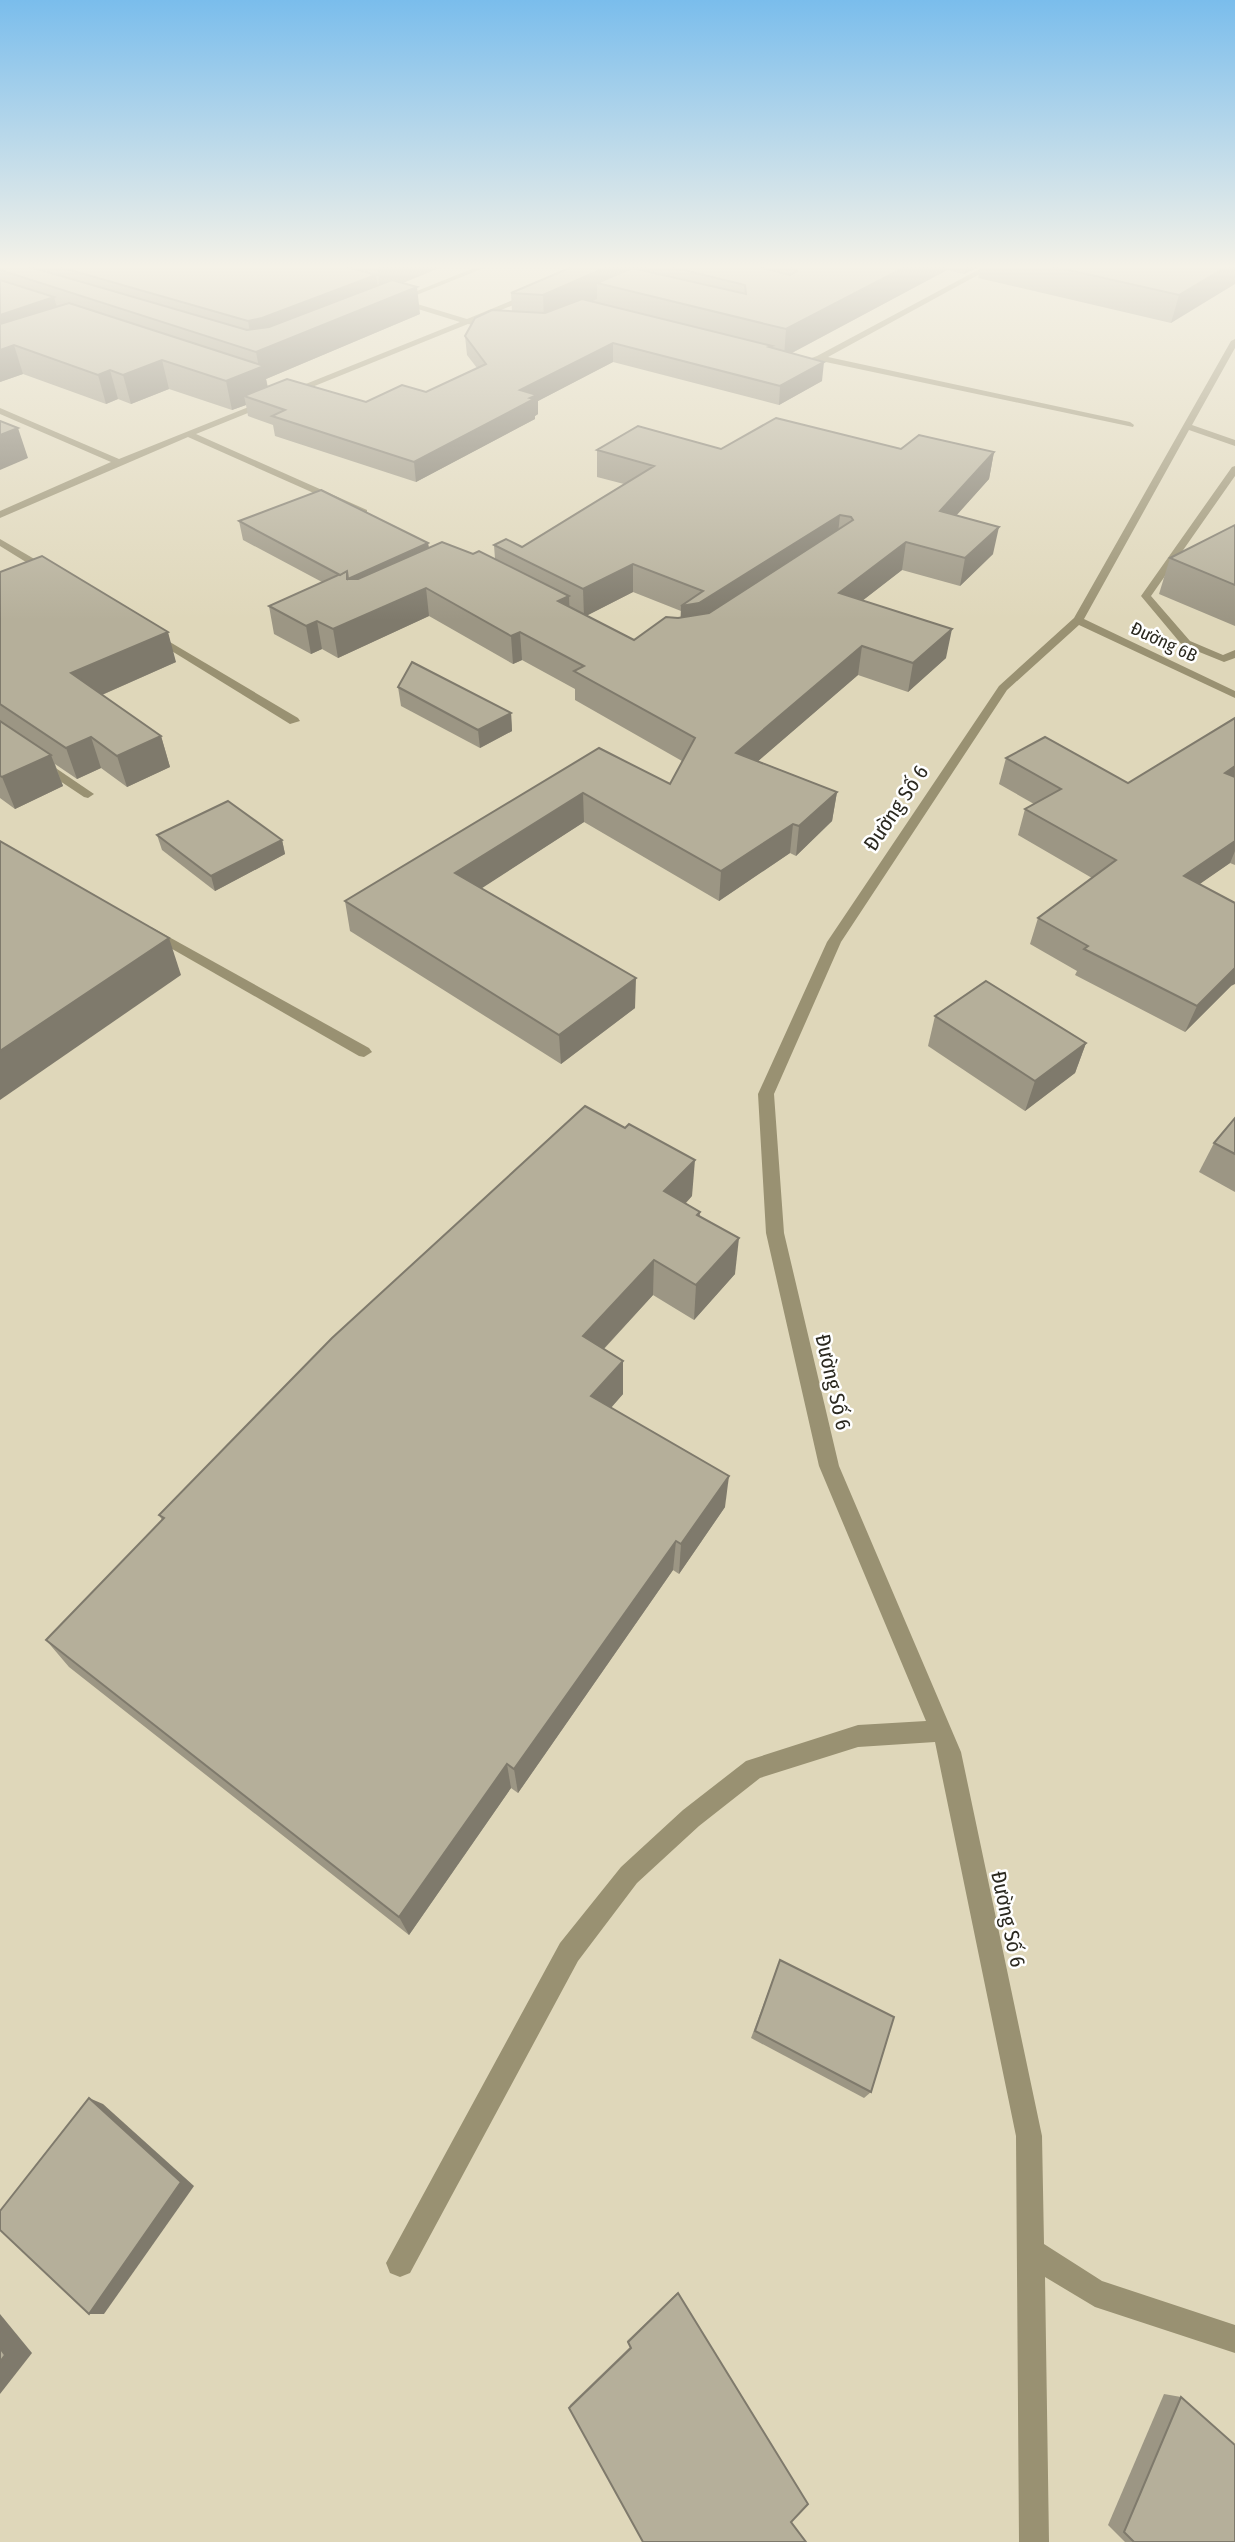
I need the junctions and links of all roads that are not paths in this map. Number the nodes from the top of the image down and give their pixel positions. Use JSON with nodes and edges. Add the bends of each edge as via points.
{"nodes":[{"id":1,"x":317,"y":383,"type":"edge"},
{"id":2,"x":934,"y":383,"type":"edge"},
{"id":3,"x":1211,"y":383,"type":"edge"},
{"id":4,"x":273,"y":390,"type":"edge"},
{"id":5,"x":286,"y":395,"type":"junction"},
{"id":6,"x":0,"y":411,"type":"edge"},
{"id":7,"x":1130,"y":425,"type":"dead end"},
{"id":8,"x":1187,"y":426,"type":"junction"},
{"id":9,"x":191,"y":435,"type":"junction"},
{"id":10,"x":1235,"y":443,"type":"edge"},
{"id":11,"x":119,"y":462,"type":"junction"},
{"id":12,"x":1235,"y":469,"type":"edge"},
{"id":13,"x":1223,"y":487,"type":"junction"},
{"id":14,"x":1235,"y":492,"type":"edge"},
{"id":15,"x":0,"y":515,"type":"edge"},
{"id":16,"x":370,"y":515,"type":"edge"},
{"id":17,"x":0,"y":542,"type":"edge"},
{"id":18,"x":64,"y":581,"type":"edge"},
{"id":19,"x":1078,"y":620,"type":"junction"},
{"id":20,"x":145,"y":630,"type":"edge"},
{"id":21,"x":1235,"y":653,"type":"edge"},
{"id":22,"x":1235,"y":695,"type":"edge"},
{"id":23,"x":294,"y":721,"type":"dead end"},
{"id":24,"x":0,"y":736,"type":"edge"},
{"id":25,"x":88,"y":794,"type":"dead end"},
{"id":26,"x":133,"y":921,"type":"edge"},
{"id":27,"x":364,"y":1052,"type":"dead end"},
{"id":28,"x":941,"y":1731,"type":"junction"},
{"id":29,"x":1031,"y":2252,"type":"junction"},
{"id":30,"x":400,"y":2263,"type":"dead end"},
{"id":31,"x":1235,"y":2339,"type":"edge"},
{"id":32,"x":1034,"y":2542,"type":"edge"}],
"edges":[{"from":1,"to":5,"type":"street"},
{"from":2,"to":7,"type":"street"},
{"from":3,"to":8,"type":"street","name":"Đường Số 6"},
{"from":4,"to":5,"type":"street"},
{"from":5,"to":9,"type":"street"},
{"from":6,"to":11,"type":"street"},
{"from":8,"to":10,"type":"street"},
{"from":8,"to":19,"type":"street","name":"Đường Số 6"},
{"from":9,"to":11,"type":"street"},
{"from":9,"to":16,"type":"street"},
{"from":11,"to":15,"type":"street"},
{"from":12,"to":13,"type":"street"},
{"from":13,"to":14,"type":"street"},
{"from":13,"to":21,"type":"street","via":[[1146,596],[1186,643],[1224,659]]},
{"from":17,"to":18,"type":"street","via":[[47,576]]},
{"from":19,"to":22,"type":"street","name":"Đường 6B"},
{"from":19,"to":28,"type":"street","name":"Đường Số 6","via":[[1003,688],[834,942],[766,1094],[775,1233],[829,1466]]},
{"from":20,"to":23,"type":"street"},
{"from":24,"to":25,"type":"street"},
{"from":26,"to":27,"type":"street"},
{"from":28,"to":29,"type":"street","name":"Đường Số 6","via":[[950,1752],[1029,2136]]},
{"from":28,"to":30,"type":"street","via":[[858,1737],[754,1769],[629,1875],[569,1952]]},
{"from":29,"to":31,"type":"street","via":[[1094,2293]]},
{"from":29,"to":32,"type":"street","name":"Đường Số 6"}]}
